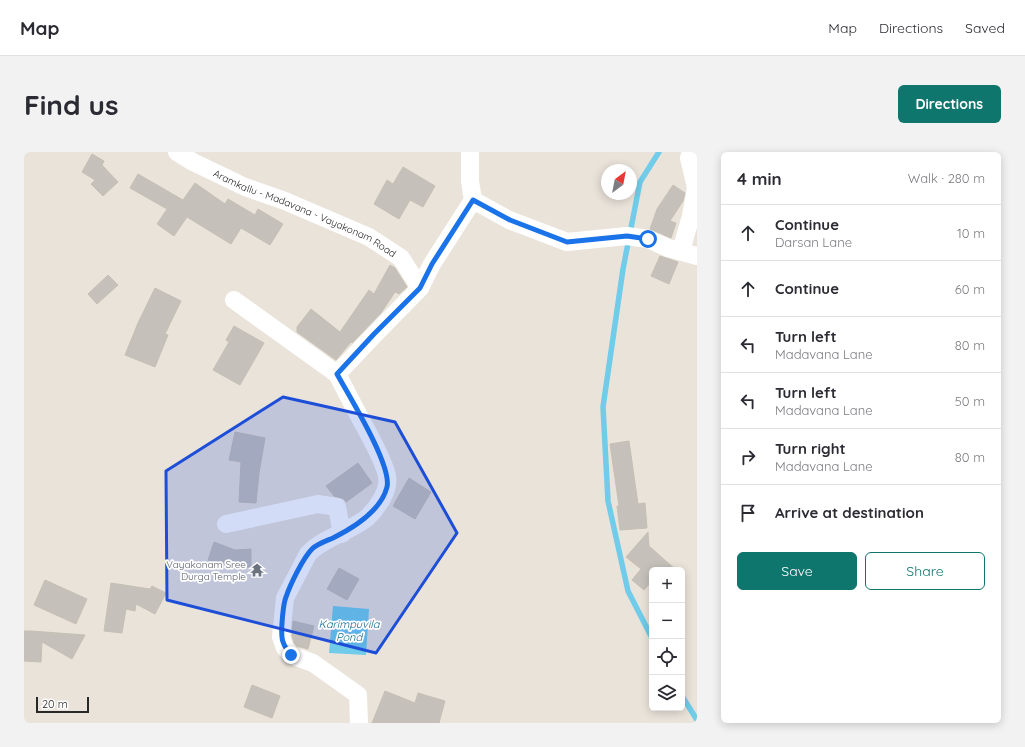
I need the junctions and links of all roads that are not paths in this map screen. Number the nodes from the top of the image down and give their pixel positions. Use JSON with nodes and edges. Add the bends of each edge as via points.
{"nodes":[{"id":1,"x":177,"y":152,"type":"edge"},
{"id":2,"x":470,"y":152,"type":"edge"},
{"id":3,"x":691,"y":152,"type":"edge"},
{"id":4,"x":473,"y":200,"type":"junction"},
{"id":5,"x":689,"y":254,"type":"edge"},
{"id":6,"x":420,"y":288,"type":"junction"},
{"id":7,"x":234,"y":300,"type":"dead end"},
{"id":8,"x":337,"y":374,"type":"junction"},
{"id":9,"x":226,"y":524,"type":"dead end"},
{"id":10,"x":342,"y":534,"type":"junction"},
{"id":11,"x":359,"y":723,"type":"edge"}],
"edges":[{"from":1,"to":6,"type":"street","name":"Aramkallu - Madavana - Vayakonam Road","via":[[245,187],[369,237],[401,258]]},
{"from":2,"to":4,"type":"street"},
{"from":3,"to":5,"type":"street","via":[[689,158],[696,188],[691,216]]},
{"from":4,"to":5,"type":"street","via":[[510,220],[567,242],[627,236],[648,239]]},
{"from":4,"to":6,"type":"street","via":[[432,264]]},
{"from":6,"to":8,"type":"street"},
{"from":7,"to":8,"type":"street"},
{"from":8,"to":10,"type":"street","via":[[377,449],[387,477],[383,497],[368,516]]},
{"from":9,"to":10,"type":"street","via":[[318,504],[337,507]]},
{"from":10,"to":11,"type":"street","via":[[313,548],[304,560],[285,598],[282,638],[285,648],[291,655],[313,663],[358,695]]}]}
